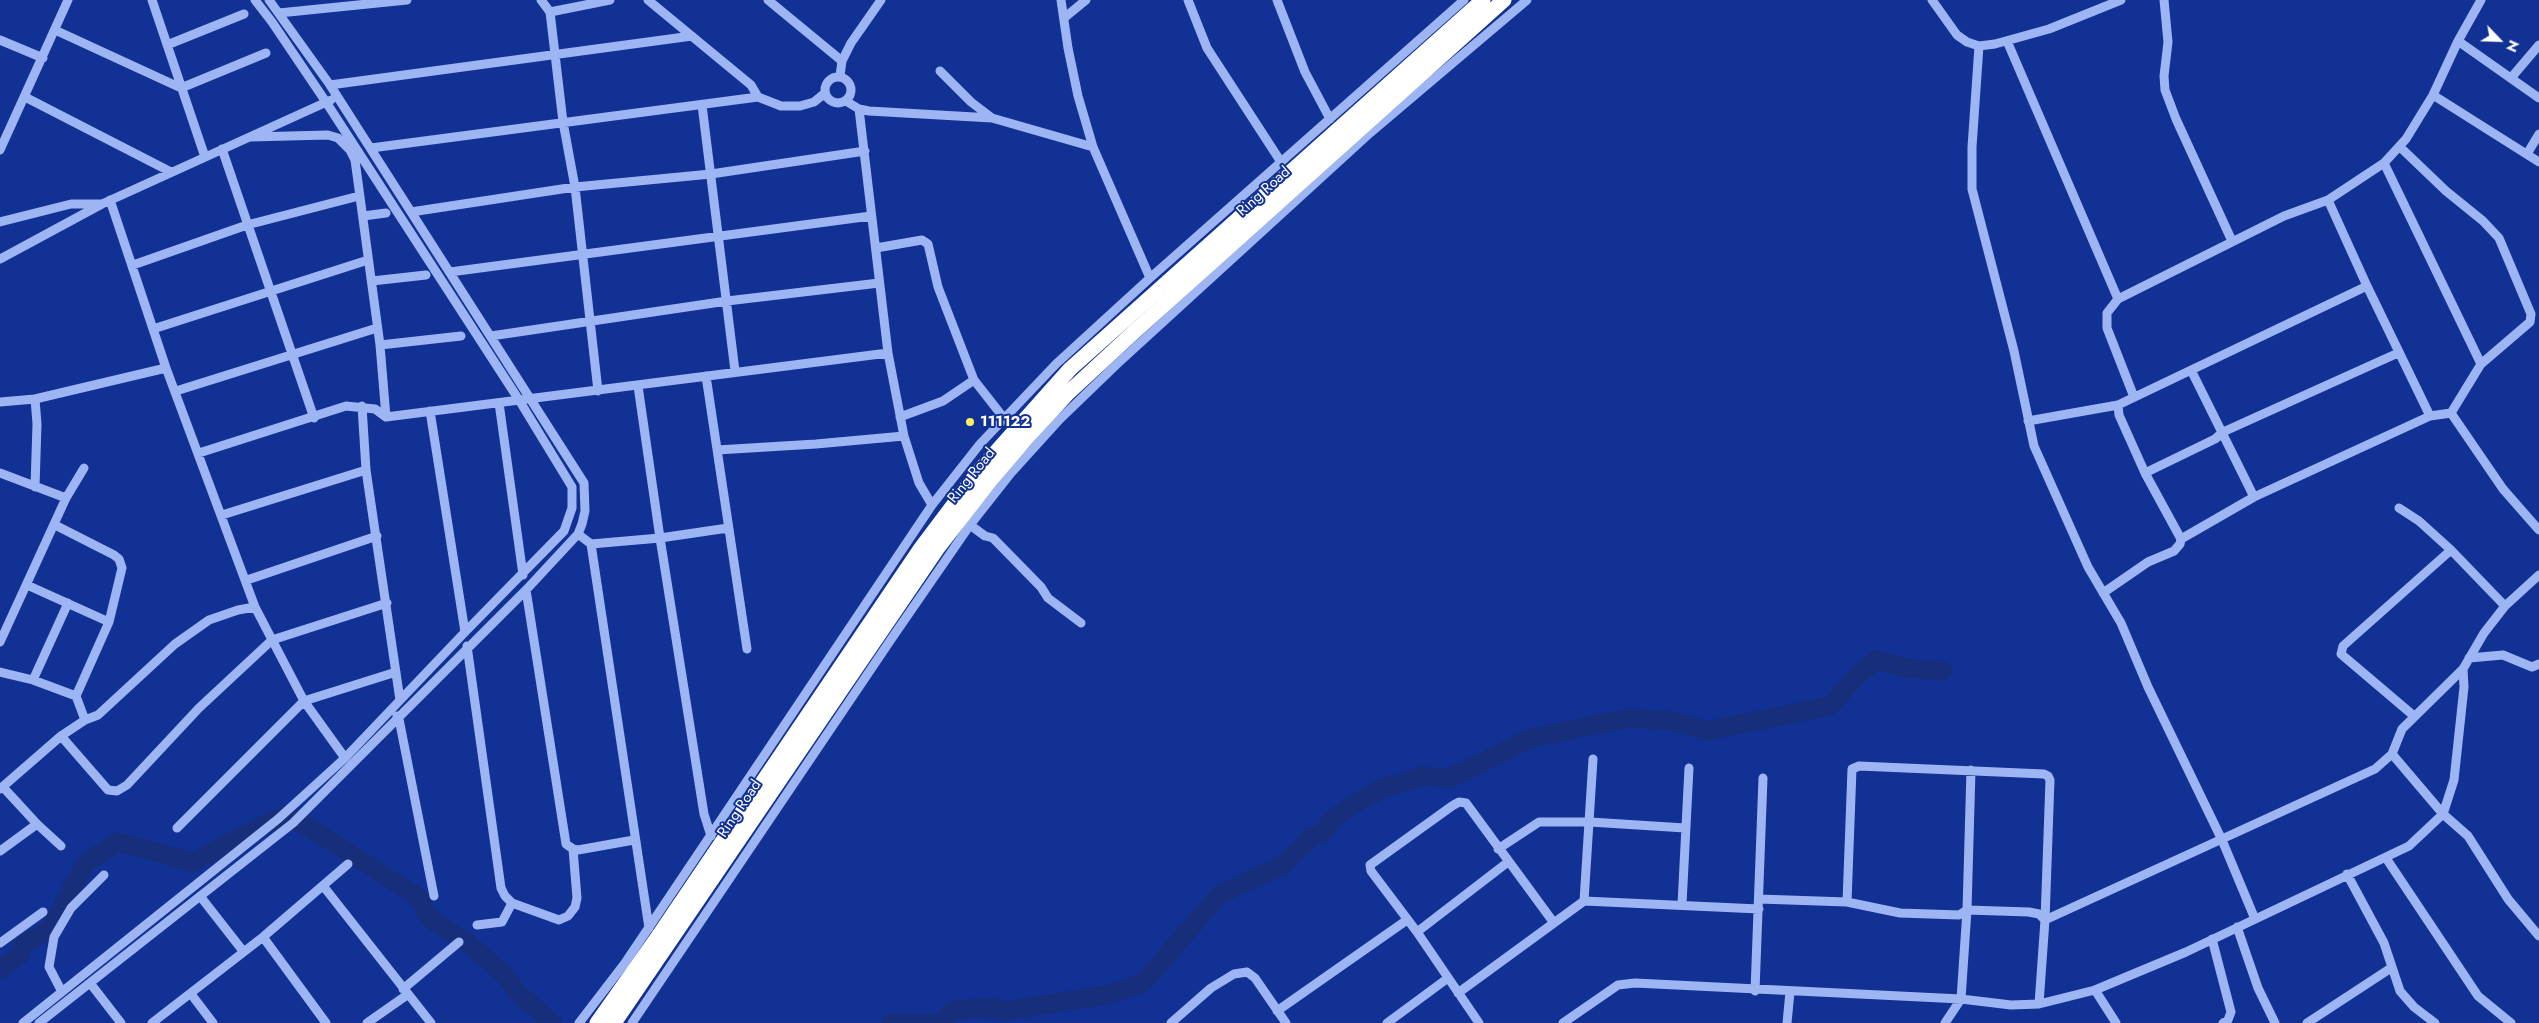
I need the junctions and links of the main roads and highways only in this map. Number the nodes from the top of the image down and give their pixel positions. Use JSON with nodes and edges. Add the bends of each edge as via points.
{"nodes":[{"id":1,"x":1483,"y":0,"type":"edge"},
{"id":2,"x":1504,"y":0,"type":"edge"},
{"id":3,"x":591,"y":1019,"type":"edge"},
{"id":4,"x":614,"y":1023,"type":"edge"}],
"edges":[{"from":1,"to":3,"type":"highway","name":"Ring Road","via":[[1070,369],[979,471],[921,548],[662,930]]},
{"from":2,"to":4,"type":"highway","name":"Ring Road","via":[[1083,379],[1017,448],[937,549]]}]}
